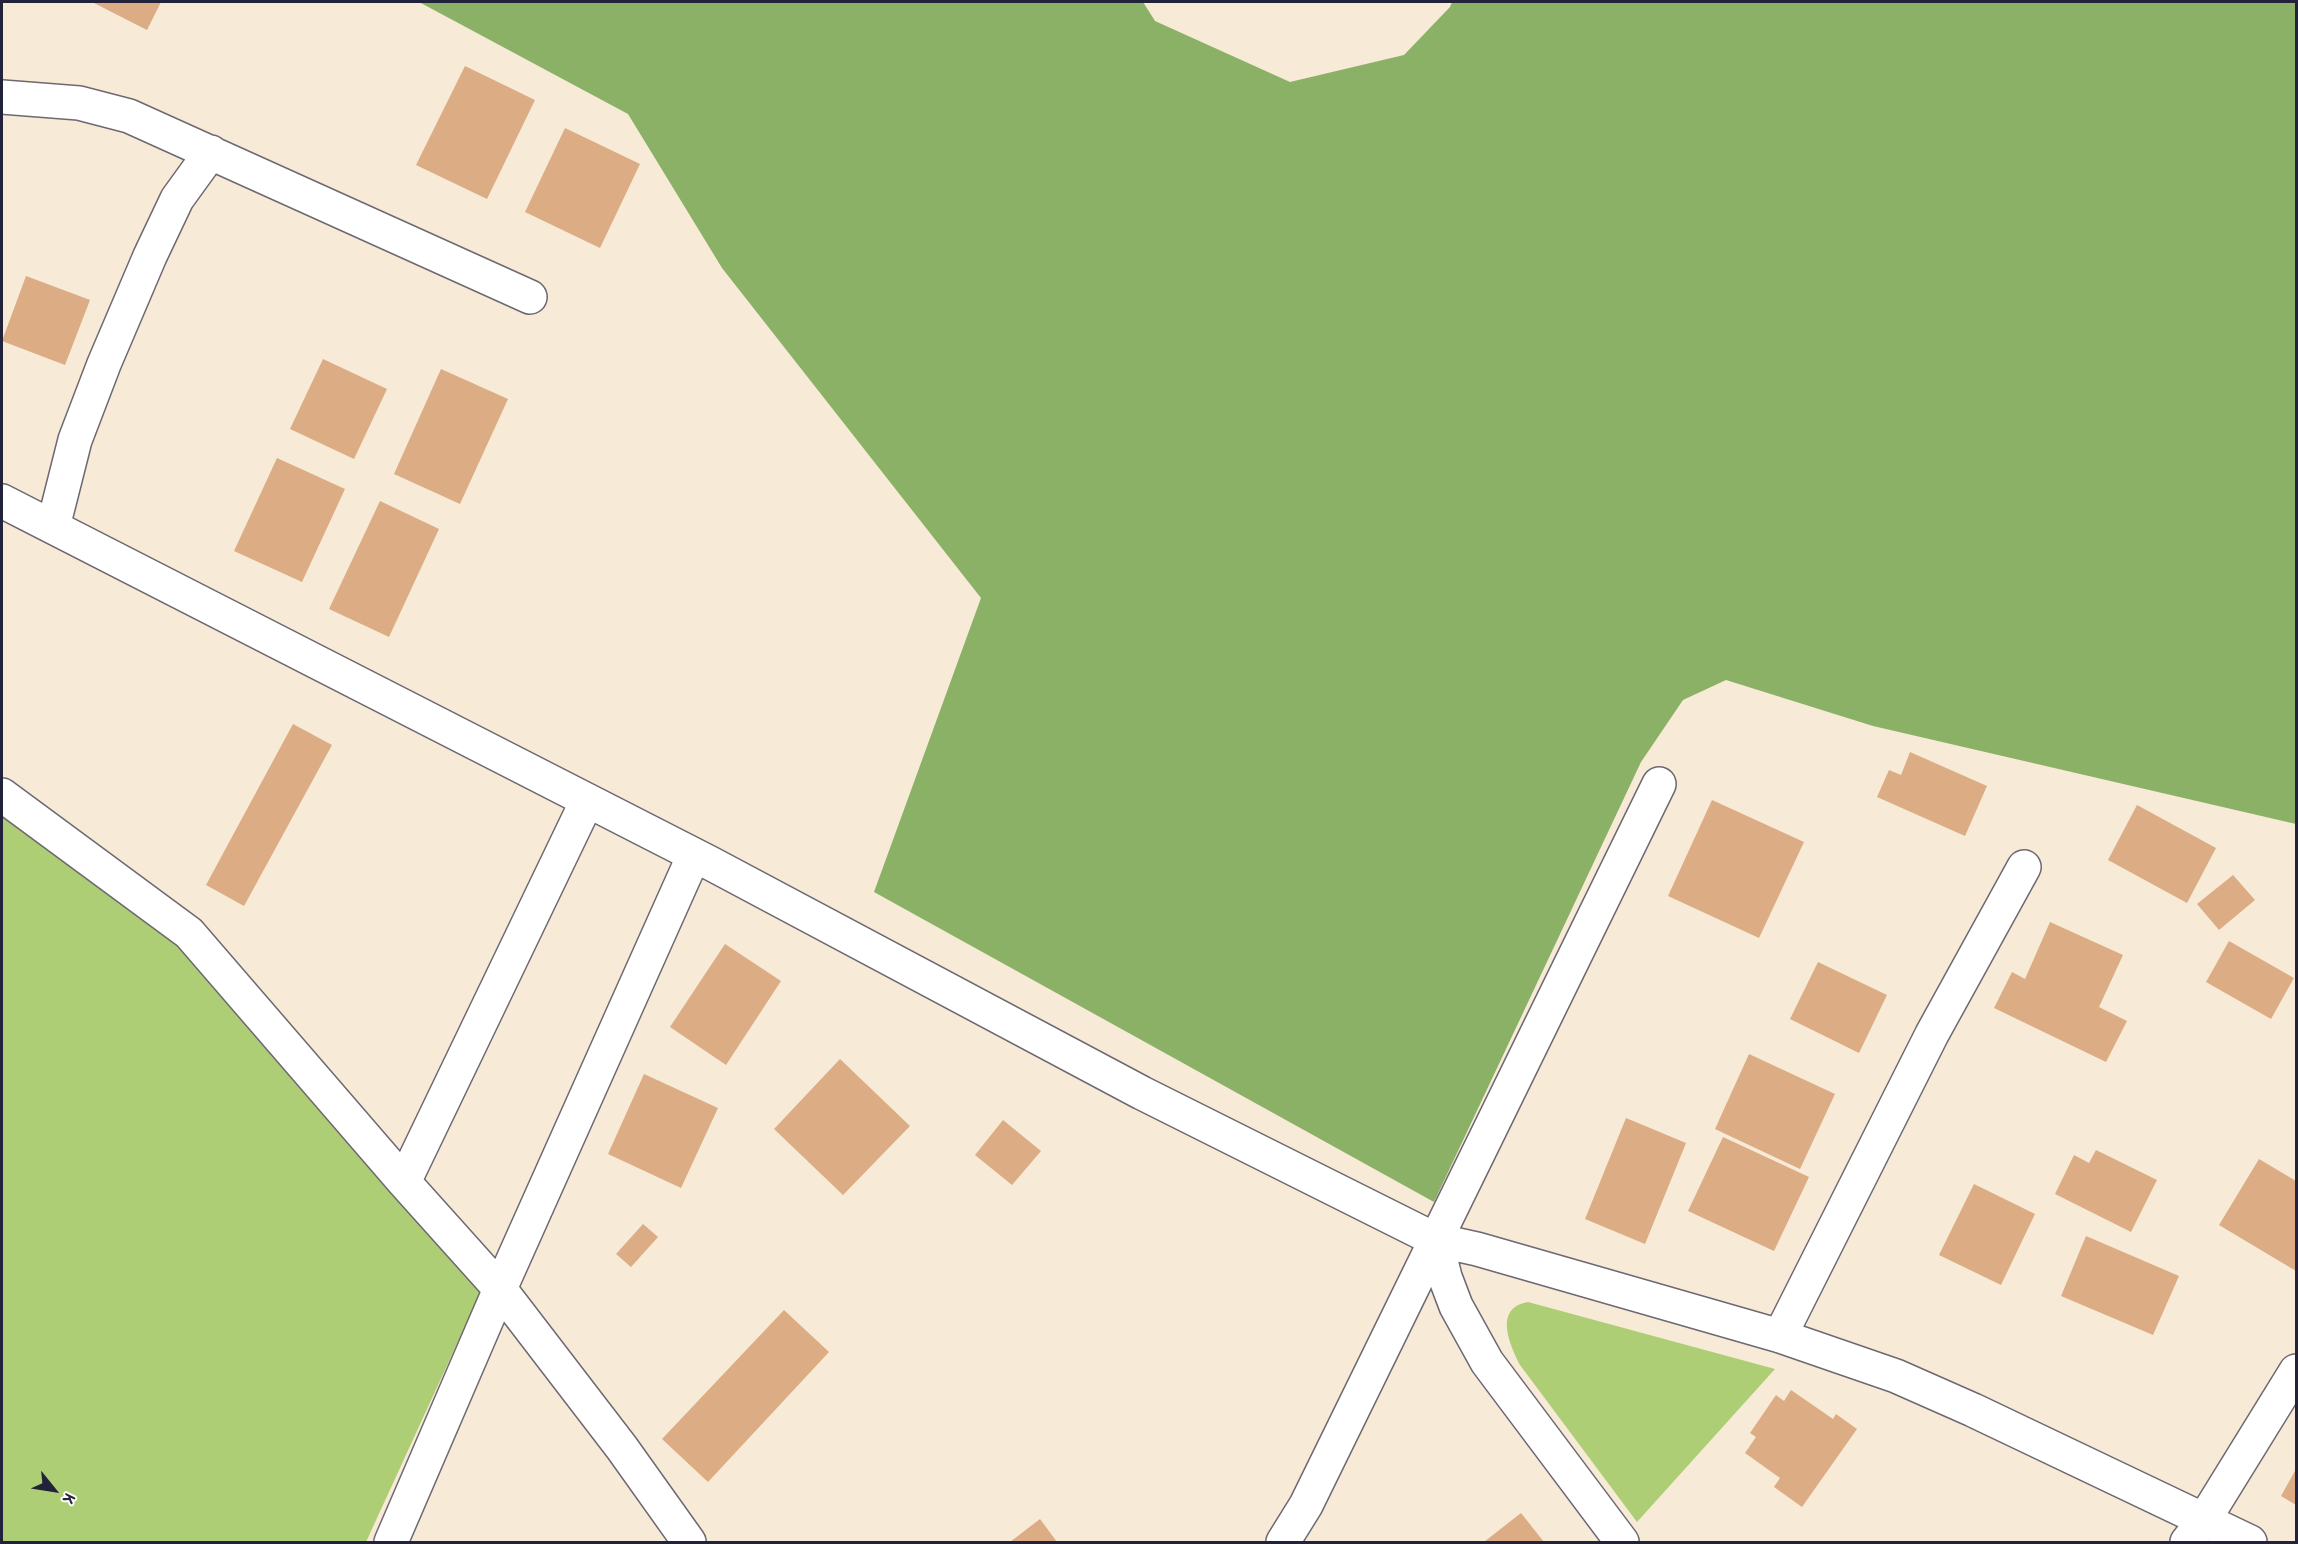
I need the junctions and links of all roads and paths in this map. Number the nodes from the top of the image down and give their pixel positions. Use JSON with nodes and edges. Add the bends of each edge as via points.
{"nodes":[{"id":1,"x":2,"y":97,"type":"edge"},
{"id":2,"x":211,"y":152,"type":"junction"},
{"id":3,"x":530,"y":297,"type":"dead end"},
{"id":4,"x":2,"y":501,"type":"edge"},
{"id":5,"x":53,"y":527,"type":"junction"},
{"id":6,"x":1659,"y":784,"type":"dead end"},
{"id":7,"x":2,"y":795,"type":"edge"},
{"id":8,"x":587,"y":801,"type":"junction"},
{"id":9,"x":694,"y":855,"type":"junction"},
{"id":10,"x":2024,"y":867,"type":"dead end"},
{"id":11,"x":404,"y":1182,"type":"junction"},
{"id":12,"x":1436,"y":1240,"type":"junction"},
{"id":13,"x":500,"y":1289,"type":"junction"},
{"id":14,"x":1780,"y":1336,"type":"junction"},
{"id":15,"x":2296,"y":1371,"type":"edge"},
{"id":16,"x":2195,"y":1531,"type":"edge"},
{"id":17,"x":391,"y":1542,"type":"edge"},
{"id":18,"x":689,"y":1542,"type":"edge"},
{"id":19,"x":1283,"y":1542,"type":"edge"},
{"id":20,"x":1622,"y":1542,"type":"edge"},
{"id":21,"x":2250,"y":1542,"type":"edge"}],
"edges":[{"from":1,"to":2,"type":"street","via":[[79,103],[129,116]]},
{"from":2,"to":3,"type":"street"},
{"from":2,"to":5,"type":"street","via":[[177,199],[118,331],[75,441]]},
{"from":4,"to":5,"type":"street"},
{"from":5,"to":8,"type":"street"},
{"from":6,"to":12,"type":"street"},
{"from":7,"to":11,"type":"street","via":[[189,933]]},
{"from":8,"to":9,"type":"street"},
{"from":8,"to":11,"type":"street"},
{"from":9,"to":12,"type":"street","via":[[1142,1092]]},
{"from":9,"to":13,"type":"street"},
{"from":10,"to":14,"type":"street","via":[[1932,1034]]},
{"from":11,"to":13,"type":"street"},
{"from":12,"to":14,"type":"street"},
{"from":12,"to":19,"type":"street","via":[[1306,1505]]},
{"from":12,"to":20,"type":"street","via":[[1456,1306],[1487,1362]]},
{"from":13,"to":17,"type":"street"},
{"from":13,"to":18,"type":"street"},
{"from":14,"to":16,"type":"street","via":[[1896,1376],[1973,1410]]},
{"from":15,"to":16,"type":"street"},
{"from":16,"to":21,"type":"street"}]}
